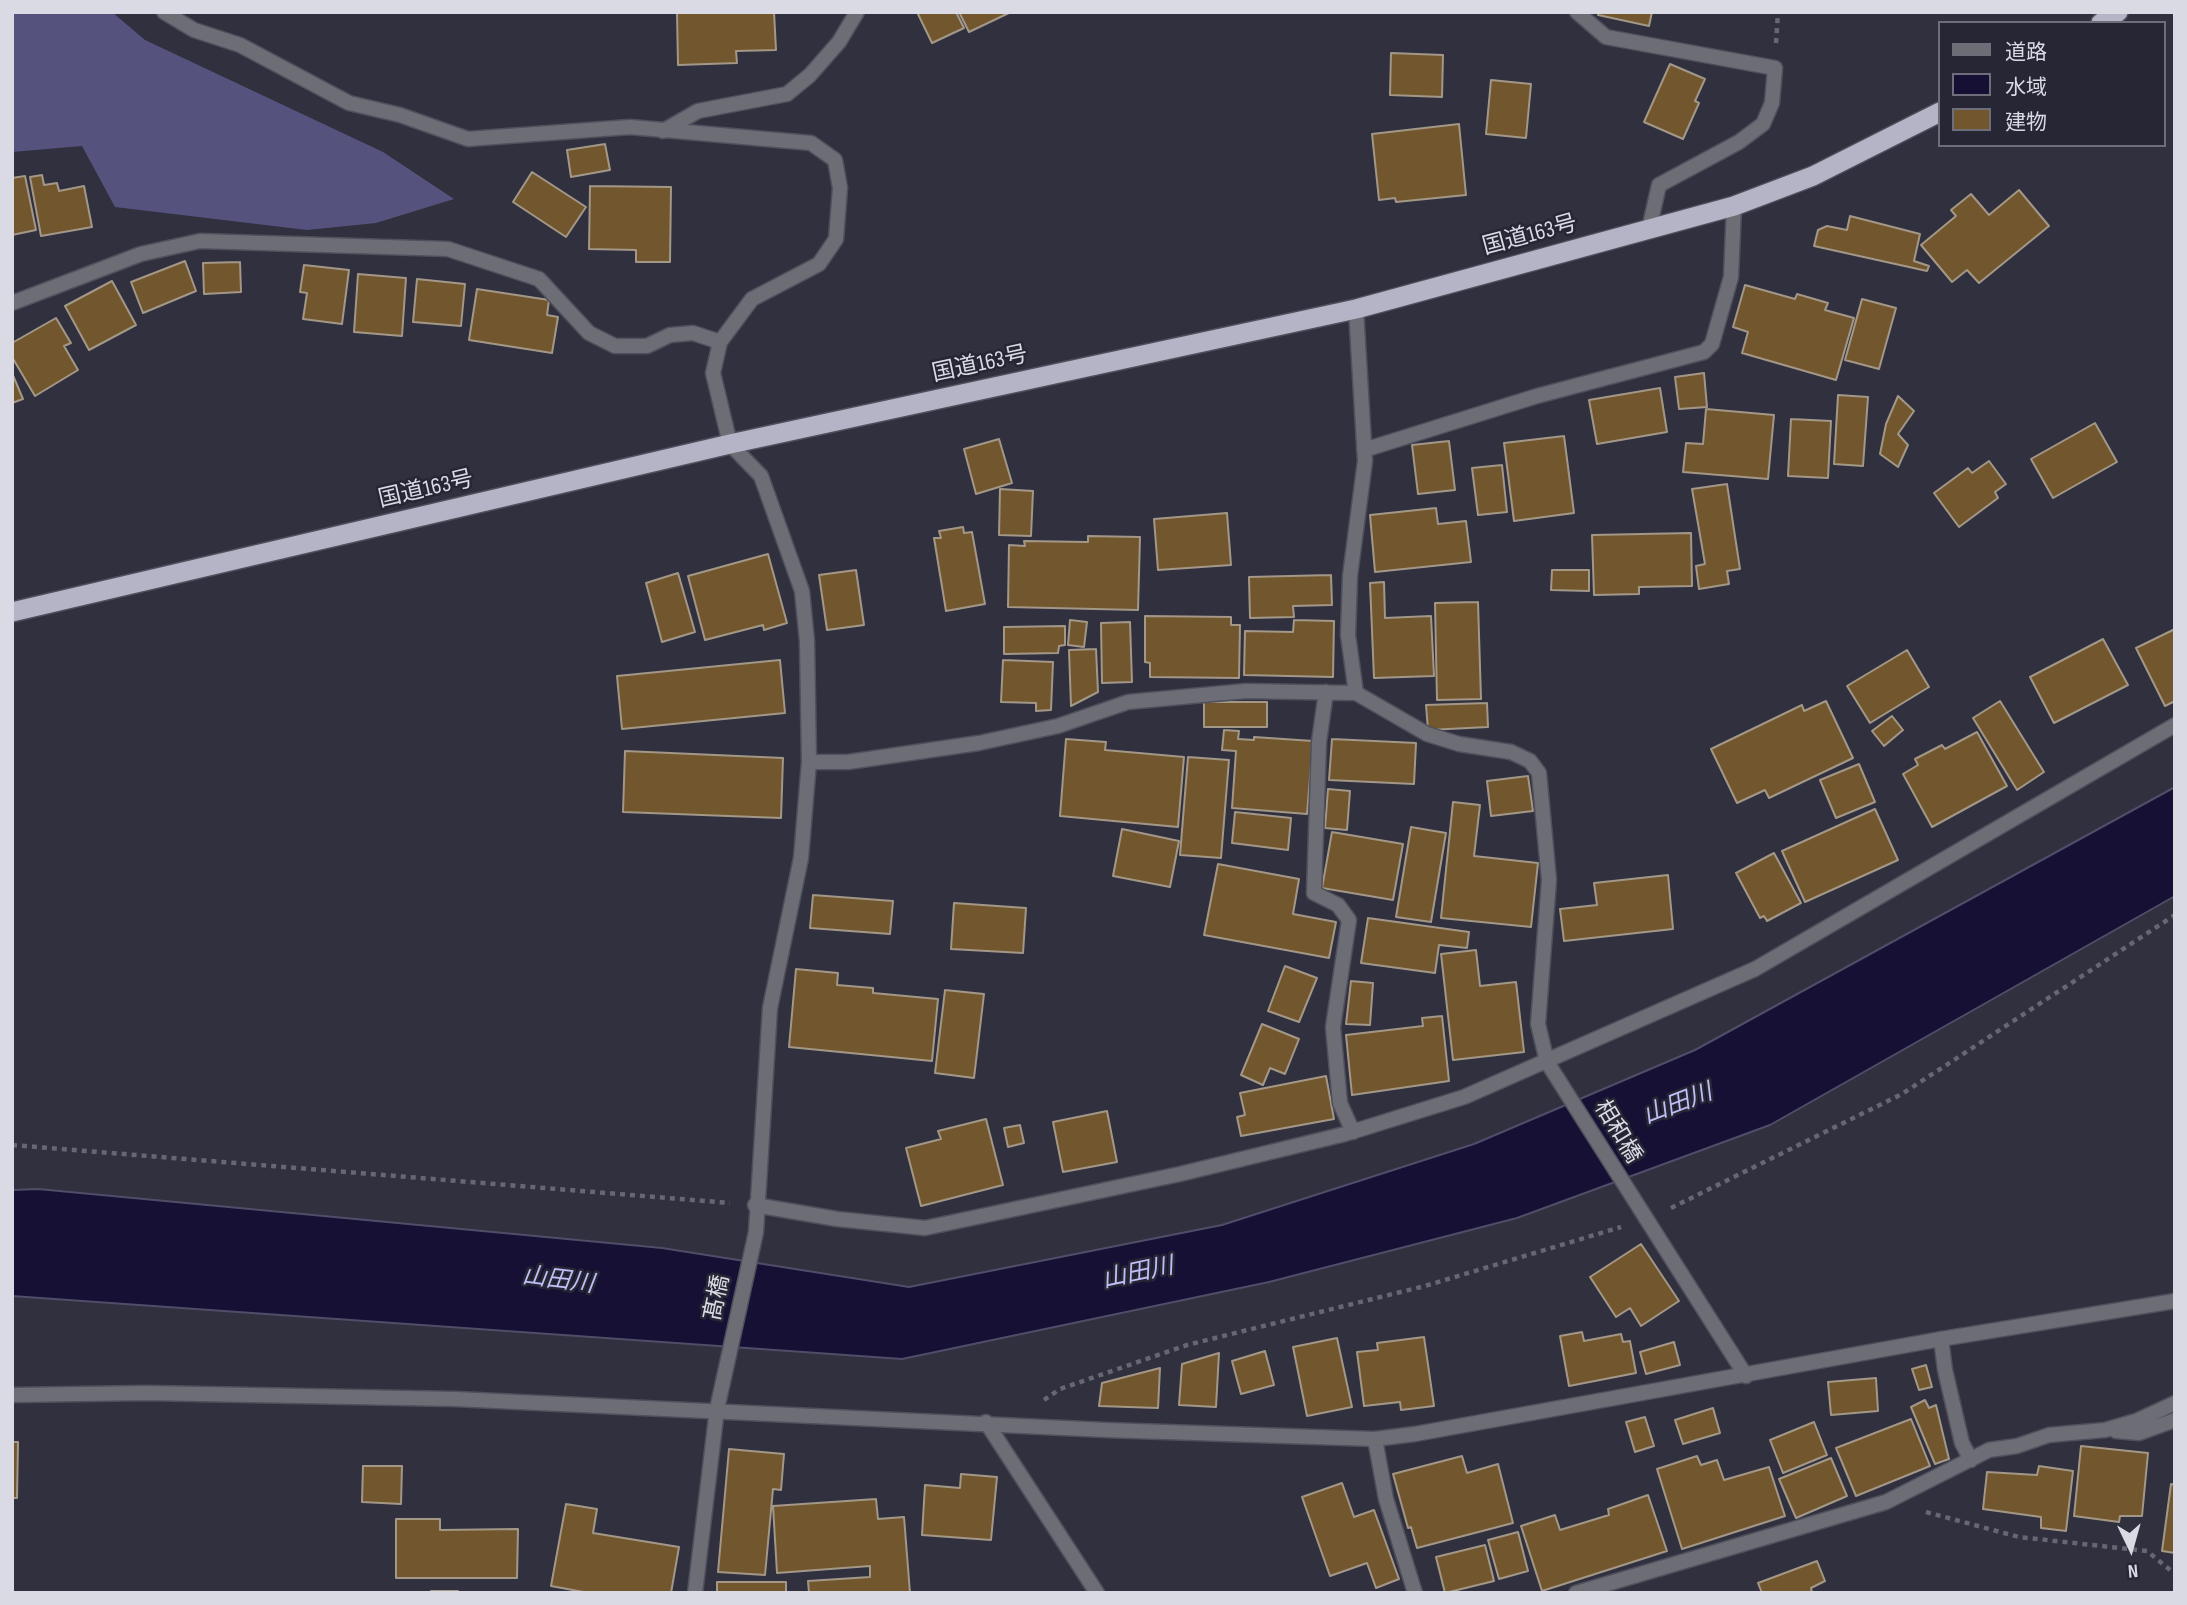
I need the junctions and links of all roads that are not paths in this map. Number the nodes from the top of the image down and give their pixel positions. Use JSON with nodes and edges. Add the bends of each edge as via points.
{"nodes":[{"id":1,"x":164,"y":12,"type":"edge"},
{"id":2,"x":857,"y":12,"type":"edge"},
{"id":3,"x":1577,"y":12,"type":"edge"},
{"id":4,"x":1938,"y":114,"type":"edge"},
{"id":5,"x":663,"y":131,"type":"junction"},
{"id":6,"x":1734,"y":206,"type":"junction"},
{"id":7,"x":1649,"y":229,"type":"junction"},
{"id":8,"x":12,"y":303,"type":"edge"},
{"id":9,"x":1356,"y":309,"type":"junction"},
{"id":10,"x":720,"y":342,"type":"junction"},
{"id":11,"x":730,"y":444,"type":"junction"},
{"id":12,"x":1364,"y":450,"type":"junction"},
{"id":13,"x":12,"y":612,"type":"edge"},
{"id":14,"x":1326,"y":692,"type":"junction"},
{"id":15,"x":1356,"y":693,"type":"junction"},
{"id":16,"x":2175,"y":725,"type":"edge"},
{"id":17,"x":809,"y":762,"type":"junction"},
{"id":18,"x":1547,"y":1062,"type":"junction"},
{"id":19,"x":1353,"y":1132,"type":"junction"},
{"id":20,"x":755,"y":1205,"type":"junction"},
{"id":21,"x":2175,"y":1301,"type":"edge"},
{"id":22,"x":1941,"y":1339,"type":"junction"},
{"id":23,"x":1746,"y":1376,"type":"junction"},
{"id":24,"x":12,"y":1395,"type":"edge"},
{"id":25,"x":2175,"y":1403,"type":"edge"},
{"id":26,"x":718,"y":1409,"type":"junction"},
{"id":27,"x":2175,"y":1420,"type":"edge"},
{"id":28,"x":986,"y":1422,"type":"junction"},
{"id":29,"x":2105,"y":1430,"type":"junction"},
{"id":30,"x":1375,"y":1439,"type":"junction"},
{"id":31,"x":1972,"y":1460,"type":"junction"},
{"id":32,"x":695,"y":1593,"type":"edge"},
{"id":33,"x":1097,"y":1593,"type":"edge"},
{"id":34,"x":1415,"y":1593,"type":"edge"},
{"id":35,"x":1576,"y":1593,"type":"edge"}],
"edges":[{"from":1,"to":5,"type":"street","via":[[194,30],[240,45],[349,103],[468,139],[630,127]]},
{"from":2,"to":5,"type":"street","via":[[839,42],[787,94],[698,111]]},
{"from":3,"to":7,"type":"street","via":[[1606,37],[1775,68],[1772,103],[1763,124],[1659,185]]},
{"from":4,"to":6,"type":"highway","name":"国道163号","via":[[1813,176]]},
{"from":5,"to":10,"type":"street","via":[[811,143],[835,160],[840,215],[828,253],[808,272],[752,299]]},
{"from":6,"to":7,"type":"highway","name":"国道163号"},
{"from":6,"to":12,"type":"street","via":[[1731,277],[1712,344],[1704,352],[1524,400]]},
{"from":7,"to":9,"type":"highway","name":"国道163号"},
{"from":8,"to":10,"type":"street","via":[[141,254],[200,242],[448,249],[539,279],[589,333],[615,346],[647,346],[670,335],[693,333]]},
{"from":9,"to":11,"type":"highway","name":"国道163号"},
{"from":9,"to":12,"type":"street"},
{"from":10,"to":11,"type":"street","via":[[713,373]]},
{"from":11,"to":13,"type":"highway","name":"国道163号"},
{"from":11,"to":17,"type":"street","name":"髙橋","via":[[761,476],[802,591]]},
{"from":12,"to":15,"type":"street","via":[[1348,635]]},
{"from":14,"to":15,"type":"street"},
{"from":14,"to":17,"type":"street","via":[[1246,691],[1128,702],[1058,726],[979,743],[848,762]]},
{"from":14,"to":19,"type":"street","via":[[1319,742],[1314,893],[1338,905],[1349,920],[1333,1027],[1340,1103]]},
{"from":15,"to":18,"type":"street","via":[[1427,734],[1511,751],[1530,761],[1539,773],[1549,880],[1538,1024]]},
{"from":16,"to":18,"type":"street","via":[[1755,969]]},
{"from":17,"to":20,"type":"street","name":"髙橋","via":[[801,858],[769,1008]]},
{"from":18,"to":19,"type":"street","via":[[1464,1097]]},
{"from":18,"to":23,"type":"street","name":"相和橋"},
{"from":19,"to":20,"type":"street","via":[[925,1228]]},
{"from":20,"to":26,"type":"street","name":"髙橋","via":[[756,1232]]},
{"from":21,"to":22,"type":"street"},
{"from":22,"to":23,"type":"street"},
{"from":22,"to":31,"type":"street","via":[[1962,1443]]},
{"from":23,"to":30,"type":"street"},
{"from":24,"to":26,"type":"street","via":[[399,1397]]},
{"from":25,"to":29,"type":"street"},
{"from":26,"to":28,"type":"street"},
{"from":26,"to":32,"type":"street","name":"髙橋"},
{"from":27,"to":29,"type":"street","via":[[2139,1433]]},
{"from":28,"to":30,"type":"street"},
{"from":28,"to":33,"type":"street"},
{"from":29,"to":31,"type":"street","via":[[2049,1435],[1989,1450]]},
{"from":30,"to":34,"type":"street","via":[[1386,1499]]},
{"from":31,"to":35,"type":"street","via":[[1886,1502]]}]}
